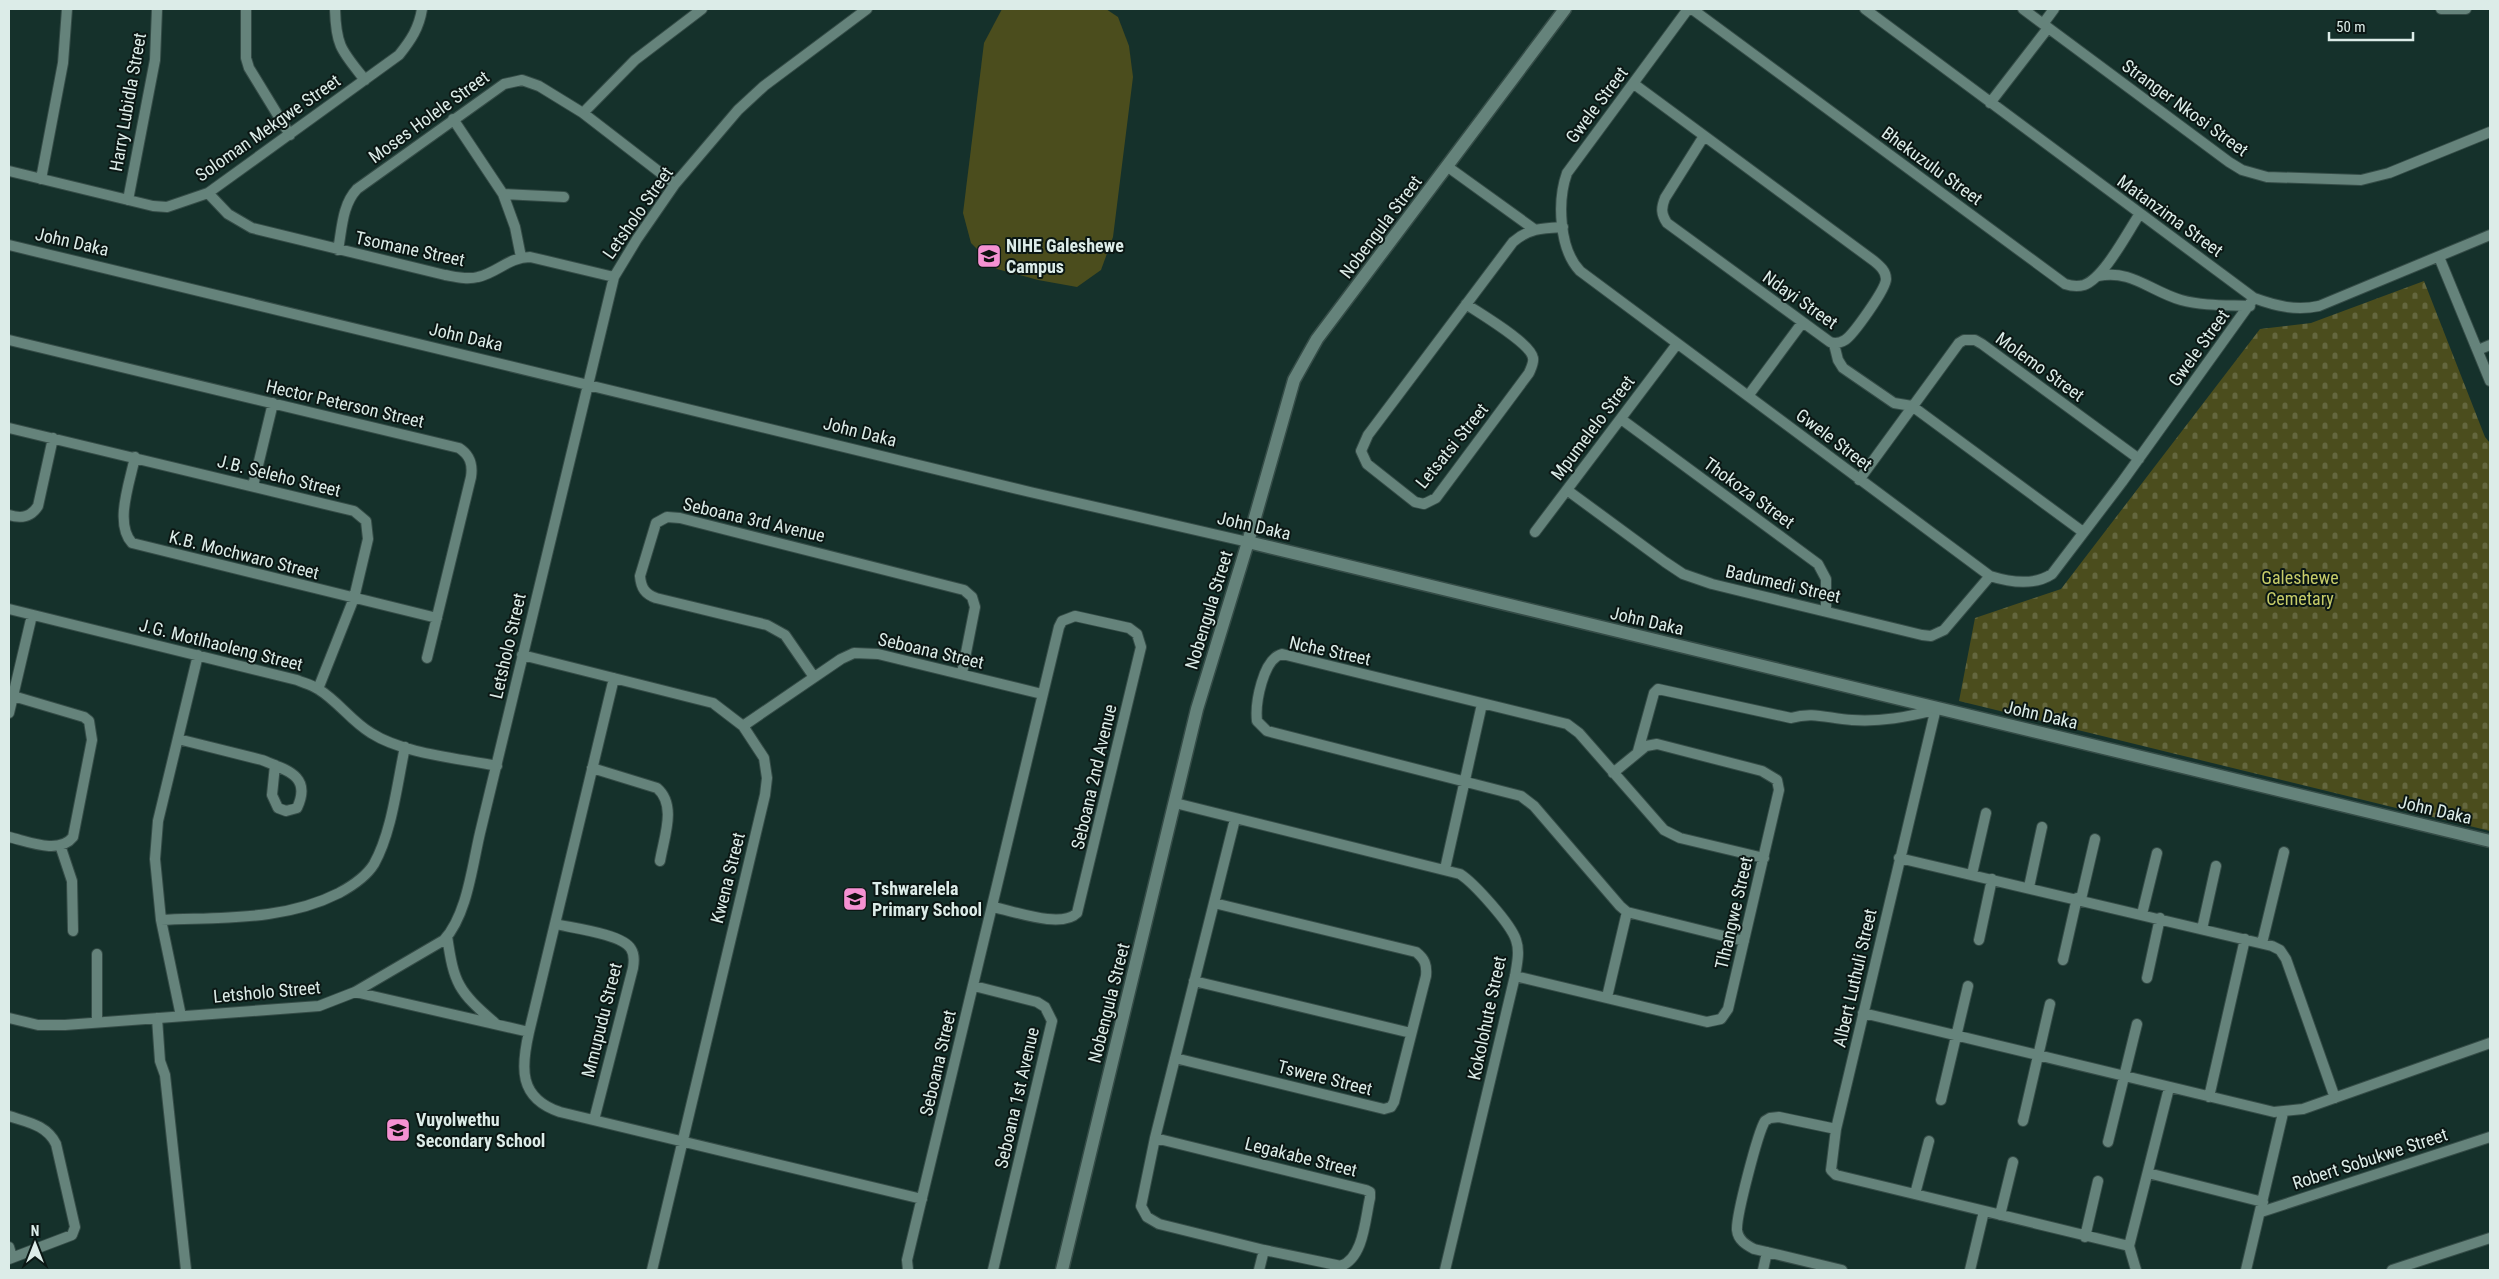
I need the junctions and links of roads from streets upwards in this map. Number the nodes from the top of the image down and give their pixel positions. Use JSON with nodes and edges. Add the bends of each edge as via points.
{"nodes":[{"id":1,"x":67,"y":9,"type":"edge"},
{"id":2,"x":157,"y":9,"type":"edge"},
{"id":3,"x":246,"y":9,"type":"edge"},
{"id":4,"x":335,"y":9,"type":"edge"},
{"id":5,"x":422,"y":9,"type":"edge"},
{"id":6,"x":702,"y":9,"type":"edge"},
{"id":7,"x":867,"y":9,"type":"edge"},
{"id":8,"x":1565,"y":9,"type":"edge"},
{"id":9,"x":1690,"y":9,"type":"edge"},
{"id":10,"x":1865,"y":9,"type":"edge"},
{"id":11,"x":2023,"y":9,"type":"edge"},
{"id":12,"x":2054,"y":9,"type":"edge"},
{"id":13,"x":2441,"y":9,"type":"edge"},
{"id":14,"x":2466,"y":9,"type":"edge"},
{"id":15,"x":2045,"y":26,"type":"junction"},
{"id":16,"x":365,"y":80,"type":"junction"},
{"id":17,"x":1634,"y":84,"type":"junction"},
{"id":18,"x":1990,"y":103,"type":"junction"},
{"id":19,"x":583,"y":113,"type":"junction"},
{"id":20,"x":453,"y":120,"type":"junction"},
{"id":21,"x":2490,"y":132,"type":"edge"},
{"id":22,"x":290,"y":135,"type":"junction"},
{"id":23,"x":1704,"y":136,"type":"junction"},
{"id":24,"x":1448,"y":167,"type":"junction"},
{"id":25,"x":9,"y":171,"type":"edge"},
{"id":26,"x":42,"y":179,"type":"junction"},
{"id":27,"x":676,"y":184,"type":"junction"},
{"id":28,"x":208,"y":193,"type":"junction"},
{"id":29,"x":503,"y":194,"type":"junction"},
{"id":30,"x":564,"y":197,"type":"dead end"},
{"id":31,"x":128,"y":200,"type":"junction"},
{"id":32,"x":2140,"y":215,"type":"junction"},
{"id":33,"x":1563,"y":227,"type":"junction"},
{"id":34,"x":1534,"y":229,"type":"junction"},
{"id":35,"x":2490,"y":235,"type":"edge"},
{"id":36,"x":9,"y":245,"type":"edge"},
{"id":37,"x":338,"y":250,"type":"junction"},
{"id":38,"x":2439,"y":256,"type":"junction"},
{"id":39,"x":520,"y":257,"type":"junction"},
{"id":40,"x":614,"y":276,"type":"junction"},
{"id":41,"x":2098,"y":276,"type":"junction"},
{"id":42,"x":2252,"y":302,"type":"junction"},
{"id":43,"x":1466,"y":304,"type":"junction"},
{"id":44,"x":1802,"y":323,"type":"junction"},
{"id":45,"x":9,"y":340,"type":"edge"},
{"id":46,"x":1677,"y":344,"type":"junction"},
{"id":47,"x":1834,"y":344,"type":"junction"},
{"id":48,"x":2490,"y":345,"type":"edge"},
{"id":49,"x":2478,"y":350,"type":"junction"},
{"id":50,"x":2490,"y":381,"type":"edge"},
{"id":51,"x":588,"y":384,"type":"junction"},
{"id":52,"x":1748,"y":396,"type":"junction"},
{"id":53,"x":273,"y":403,"type":"junction"},
{"id":54,"x":1912,"y":406,"type":"junction"},
{"id":55,"x":1621,"y":419,"type":"junction"},
{"id":56,"x":9,"y":428,"type":"edge"},
{"id":57,"x":53,"y":438,"type":"junction"},
{"id":58,"x":135,"y":457,"type":"junction"},
{"id":59,"x":2139,"y":459,"type":"junction"},
{"id":60,"x":1859,"y":480,"type":"junction"},
{"id":61,"x":253,"y":486,"type":"junction"},
{"id":62,"x":1567,"y":490,"type":"junction"},
{"id":63,"x":9,"y":516,"type":"edge"},
{"id":64,"x":1535,"y":532,"type":"dead end"},
{"id":65,"x":2083,"y":532,"type":"junction"},
{"id":66,"x":1248,"y":542,"type":"junction"},
{"id":67,"x":1990,"y":576,"type":"junction"},
{"id":68,"x":354,"y":598,"type":"junction"},
{"id":69,"x":9,"y":609,"type":"edge"},
{"id":70,"x":1826,"y":611,"type":"junction"},
{"id":71,"x":32,"y":615,"type":"junction"},
{"id":72,"x":1068,"y":617,"type":"joint"},
{"id":73,"x":437,"y":618,"type":"junction"},
{"id":74,"x":198,"y":655,"type":"junction"},
{"id":75,"x":522,"y":655,"type":"junction"},
{"id":76,"x":427,"y":658,"type":"dead end"},
{"id":77,"x":962,"y":673,"type":"junction"},
{"id":78,"x":814,"y":676,"type":"junction"},
{"id":79,"x":614,"y":678,"type":"junction"},
{"id":80,"x":318,"y":689,"type":"junction"},
{"id":81,"x":1042,"y":694,"type":"junction"},
{"id":82,"x":13,"y":696,"type":"junction"},
{"id":83,"x":1482,"y":704,"type":"junction"},
{"id":84,"x":1936,"y":709,"type":"junction"},
{"id":85,"x":9,"y":713,"type":"edge"},
{"id":86,"x":743,"y":726,"type":"junction"},
{"id":87,"x":178,"y":739,"type":"junction"},
{"id":88,"x":405,"y":747,"type":"junction"},
{"id":89,"x":1638,"y":751,"type":"junction"},
{"id":90,"x":275,"y":765,"type":"dead end"},
{"id":91,"x":497,"y":766,"type":"junction"},
{"id":92,"x":592,"y":768,"type":"junction"},
{"id":93,"x":1613,"y":773,"type":"junction"},
{"id":94,"x":1464,"y":781,"type":"junction"},
{"id":95,"x":1175,"y":803,"type":"junction"},
{"id":96,"x":1986,"y":813,"type":"dead end"},
{"id":97,"x":1235,"y":819,"type":"junction"},
{"id":98,"x":2042,"y":827,"type":"dead end"},
{"id":99,"x":9,"y":837,"type":"edge"},
{"id":100,"x":2095,"y":839,"type":"dead end"},
{"id":101,"x":2490,"y":841,"type":"edge"},
{"id":102,"x":60,"y":845,"type":"junction"},
{"id":103,"x":2284,"y":852,"type":"dead end"},
{"id":104,"x":2157,"y":853,"type":"dead end"},
{"id":105,"x":1764,"y":858,"type":"junction"},
{"id":106,"x":1899,"y":858,"type":"junction"},
{"id":107,"x":660,"y":861,"type":"dead end"},
{"id":108,"x":2216,"y":866,"type":"dead end"},
{"id":109,"x":1445,"y":869,"type":"junction"},
{"id":110,"x":1972,"y":874,"type":"junction"},
{"id":111,"x":1992,"y":879,"type":"junction"},
{"id":112,"x":2029,"y":887,"type":"junction"},
{"id":113,"x":2079,"y":899,"type":"junction"},
{"id":114,"x":1214,"y":904,"type":"junction"},
{"id":115,"x":993,"y":907,"type":"junction"},
{"id":116,"x":1628,"y":912,"type":"junction"},
{"id":117,"x":2142,"y":914,"type":"junction"},
{"id":118,"x":2160,"y":918,"type":"junction"},
{"id":119,"x":161,"y":920,"type":"junction"},
{"id":120,"x":555,"y":924,"type":"junction"},
{"id":121,"x":2202,"y":929,"type":"junction"},
{"id":122,"x":73,"y":931,"type":"dead end"},
{"id":123,"x":447,"y":936,"type":"junction"},
{"id":124,"x":2245,"y":939,"type":"junction"},
{"id":125,"x":1744,"y":940,"type":"junction"},
{"id":126,"x":1979,"y":940,"type":"dead end"},
{"id":127,"x":2262,"y":943,"type":"junction"},
{"id":128,"x":97,"y":954,"type":"dead end"},
{"id":129,"x":2063,"y":960,"type":"dead end"},
{"id":130,"x":1515,"y":976,"type":"junction"},
{"id":131,"x":2147,"y":978,"type":"dead end"},
{"id":132,"x":1194,"y":981,"type":"junction"},
{"id":133,"x":974,"y":986,"type":"junction"},
{"id":134,"x":1968,"y":986,"type":"dead end"},
{"id":135,"x":355,"y":992,"type":"junction"},
{"id":136,"x":1607,"y":997,"type":"junction"},
{"id":137,"x":2050,"y":1004,"type":"dead end"},
{"id":138,"x":1864,"y":1013,"type":"junction"},
{"id":139,"x":181,"y":1016,"type":"junction"},
{"id":140,"x":9,"y":1018,"type":"edge"},
{"id":141,"x":157,"y":1018,"type":"junction"},
{"id":142,"x":97,"y":1022,"type":"junction"},
{"id":143,"x":496,"y":1024,"type":"junction"},
{"id":144,"x":2137,"y":1024,"type":"dead end"},
{"id":145,"x":529,"y":1032,"type":"junction"},
{"id":146,"x":1411,"y":1033,"type":"junction"},
{"id":147,"x":1957,"y":1036,"type":"junction"},
{"id":148,"x":2490,"y":1044,"type":"edge"},
{"id":149,"x":2038,"y":1055,"type":"junction"},
{"id":150,"x":1175,"y":1058,"type":"junction"},
{"id":151,"x":2123,"y":1076,"type":"junction"},
{"id":152,"x":2169,"y":1088,"type":"junction"},
{"id":153,"x":2209,"y":1097,"type":"junction"},
{"id":154,"x":2335,"y":1098,"type":"junction"},
{"id":155,"x":1941,"y":1100,"type":"dead end"},
{"id":156,"x":2283,"y":1113,"type":"junction"},
{"id":157,"x":9,"y":1116,"type":"edge"},
{"id":158,"x":594,"y":1120,"type":"junction"},
{"id":159,"x":2023,"y":1121,"type":"dead end"},
{"id":160,"x":1836,"y":1129,"type":"junction"},
{"id":161,"x":2490,"y":1137,"type":"edge"},
{"id":162,"x":1155,"y":1138,"type":"junction"},
{"id":163,"x":682,"y":1141,"type":"junction"},
{"id":164,"x":1929,"y":1141,"type":"dead end"},
{"id":165,"x":2108,"y":1142,"type":"dead end"},
{"id":166,"x":2013,"y":1162,"type":"dead end"},
{"id":167,"x":2148,"y":1173,"type":"junction"},
{"id":168,"x":2098,"y":1181,"type":"dead end"},
{"id":169,"x":1915,"y":1194,"type":"junction"},
{"id":170,"x":922,"y":1199,"type":"junction"},
{"id":171,"x":2262,"y":1207,"type":"junction"},
{"id":172,"x":1984,"y":1211,"type":"junction"},
{"id":173,"x":2000,"y":1215,"type":"junction"},
{"id":174,"x":2085,"y":1237,"type":"junction"},
{"id":175,"x":2490,"y":1238,"type":"edge"},
{"id":176,"x":2129,"y":1246,"type":"junction"},
{"id":177,"x":9,"y":1247,"type":"edge"},
{"id":178,"x":1264,"y":1250,"type":"junction"},
{"id":179,"x":1767,"y":1252,"type":"junction"},
{"id":180,"x":10,"y":1258,"type":"edge"},
{"id":181,"x":186,"y":1270,"type":"edge"},
{"id":182,"x":652,"y":1270,"type":"edge"},
{"id":183,"x":908,"y":1270,"type":"edge"},
{"id":184,"x":993,"y":1270,"type":"edge"},
{"id":185,"x":1062,"y":1270,"type":"edge"},
{"id":186,"x":1259,"y":1270,"type":"edge"},
{"id":187,"x":1445,"y":1270,"type":"edge"},
{"id":188,"x":1763,"y":1270,"type":"edge"},
{"id":189,"x":1842,"y":1270,"type":"edge"},
{"id":190,"x":1970,"y":1270,"type":"edge"},
{"id":191,"x":2136,"y":1270,"type":"edge"},
{"id":192,"x":2246,"y":1270,"type":"edge"},
{"id":193,"x":2392,"y":1270,"type":"edge"}],
"edges":[{"from":1,"to":26,"type":"street","via":[[63,63]]},
{"from":2,"to":31,"type":"street","name":"Harry Lubidla Street","via":[[156,60]]},
{"from":3,"to":22,"type":"street","via":[[249,68]]},
{"from":4,"to":16,"type":"street","via":[[336,37]]},
{"from":5,"to":16,"type":"street","name":"Soloman Mekgwe Street","via":[[411,40],[399,55]]},
{"from":6,"to":19,"type":"street","via":[[636,60]]},
{"from":7,"to":27,"type":"street","name":"Letsholo Street","via":[[764,86],[738,110]]},
{"from":8,"to":24,"type":"street","name":"Nobengula Street"},
{"from":9,"to":17,"type":"street","name":"Gwele Street"},
{"from":9,"to":41,"type":"street","name":"Bhekuzulu Street","via":[[2065,284],[2083,285]]},
{"from":10,"to":18,"type":"street","name":"Matanzima Street"},
{"from":11,"to":15,"type":"street","name":"Stranger Nkosi Street"},
{"from":12,"to":15,"type":"street"},
{"from":13,"to":14,"type":"street"},
{"from":15,"to":18,"type":"street"},
{"from":15,"to":21,"type":"street","name":"Stranger Nkosi Street","via":[[2229,162],[2255,174],[2361,180],[2389,173]]},
{"from":16,"to":22,"type":"street","name":"Soloman Mekgwe Street"},
{"from":17,"to":23,"type":"street","name":"Ndayi Street"},
{"from":17,"to":33,"type":"street","name":"Gwele Street","via":[[1567,173],[1563,183]]},
{"from":18,"to":32,"type":"street","name":"Matanzima Street"},
{"from":19,"to":20,"type":"street","name":"Moses Holele Street","via":[[539,86],[522,80],[504,84]]},
{"from":19,"to":27,"type":"street","name":"Moses Holele Street"},
{"from":20,"to":29,"type":"street"},
{"from":20,"to":37,"type":"street","name":"Moses Holele Street","via":[[352,195],[345,210]]},
{"from":22,"to":28,"type":"street","name":"Soloman Mekgwe Street"},
{"from":23,"to":44,"type":"street","name":"Ndayi Street","via":[[1665,198],[1663,218]]},
{"from":23,"to":47,"type":"street","name":"Ndayi Street","via":[[1885,272],[1886,284],[1855,329],[1845,340]]},
{"from":24,"to":34,"type":"street"},
{"from":24,"to":66,"type":"street","name":"Nobengula Street","via":[[1304,358],[1294,380]]},
{"from":25,"to":26,"type":"street","name":"Soloman Mekgwe Street"},
{"from":26,"to":31,"type":"street","name":"Soloman Mekgwe Street"},
{"from":27,"to":40,"type":"street","name":"Letsholo Street"},
{"from":28,"to":31,"type":"street","name":"Soloman Mekgwe Street","via":[[167,207]]},
{"from":28,"to":37,"type":"street","name":"Tsomane Street","via":[[228,214],[252,228]]},
{"from":29,"to":30,"type":"street"},
{"from":29,"to":39,"type":"street","via":[[515,226]]},
{"from":32,"to":41,"type":"street"},
{"from":32,"to":42,"type":"street","name":"Matanzima Street"},
{"from":33,"to":34,"type":"street","name":"Letsatsi Street"},
{"from":33,"to":46,"type":"street","name":"Gwele Street","via":[[1570,259],[1580,271]]},
{"from":34,"to":43,"type":"street","name":"Letsatsi Street","via":[[1523,233],[1514,242]]},
{"from":35,"to":38,"type":"street","name":"Matanzima Street"},
{"from":36,"to":51,"type":"street","name":"John Daka"},
{"from":37,"to":39,"type":"street","name":"Tsomane Street","via":[[465,279],[486,274]]},
{"from":38,"to":42,"type":"street","name":"Matanzima Street","via":[[2319,306],[2306,309]]},
{"from":38,"to":49,"type":"street"},
{"from":39,"to":40,"type":"street","via":[[544,259]]},
{"from":40,"to":51,"type":"street","name":"Letsholo Street"},
{"from":41,"to":42,"type":"street","via":[[2119,274],[2192,302]]},
{"from":42,"to":59,"type":"street","name":"Gwele Street"},
{"from":43,"to":43,"type":"street","name":"Letsatsi Street","via":[[1368,435],[1361,451],[1367,464],[1415,502],[1424,504],[1436,498],[1533,364],[1527,347]]},
{"from":44,"to":47,"type":"street","name":"Ndayi Street"},
{"from":44,"to":52,"type":"street"},
{"from":45,"to":53,"type":"street","name":"Hector Peterson Street"},
{"from":46,"to":52,"type":"street","name":"Gwele Street"},
{"from":46,"to":55,"type":"street","name":"Mpumelelo Street"},
{"from":47,"to":54,"type":"street","via":[[1843,368],[1894,403]]},
{"from":48,"to":49,"type":"street"},
{"from":49,"to":50,"type":"street"},
{"from":51,"to":66,"type":"street","name":"John Daka"},
{"from":51,"to":75,"type":"street","name":"Letsholo Street"},
{"from":52,"to":60,"type":"street","name":"Gwele Street"},
{"from":53,"to":61,"type":"street"},
{"from":53,"to":73,"type":"street","name":"Hector Peterson Street","via":[[466,452],[472,468],[471,477]]},
{"from":54,"to":59,"type":"street","name":"Molemo Street","via":[[1959,343],[1975,340]]},
{"from":54,"to":60,"type":"street","name":"Molemo Street"},
{"from":54,"to":65,"type":"street"},
{"from":55,"to":62,"type":"street","name":"Mpumelelo Street"},
{"from":55,"to":70,"type":"street","name":"Thokoza Street","via":[[1818,564],[1826,579]]},
{"from":56,"to":57,"type":"street","name":"J.B. Seleho Street"},
{"from":57,"to":58,"type":"street","name":"J.B. Seleho Street"},
{"from":57,"to":63,"type":"street","via":[[38,506],[33,514],[26,517]]},
{"from":58,"to":61,"type":"street","name":"J.B. Seleho Street"},
{"from":58,"to":68,"type":"street","name":"K.B. Mochwaro Street","via":[[123,518],[124,532],[132,543]]},
{"from":59,"to":65,"type":"street","name":"Gwele Street"},
{"from":60,"to":67,"type":"street","name":"Gwele Street"},
{"from":61,"to":68,"type":"street","name":"J.B. Seleho Street","via":[[360,514],[366,521],[368,540]]},
{"from":62,"to":64,"type":"street","name":"Mpumelelo Street"},
{"from":62,"to":70,"type":"street","name":"Badumedi Street","via":[[1683,574]]},
{"from":65,"to":67,"type":"street","name":"Gwele Street","via":[[2046,578],[2018,581]]},
{"from":66,"to":84,"type":"street","name":"John Daka"},
{"from":66,"to":95,"type":"street","name":"Nobengula Street","via":[[1197,709]]},
{"from":67,"to":70,"type":"street","name":"Badumedi Street","via":[[1944,630],[1931,636]]},
{"from":68,"to":73,"type":"street","name":"K.B. Mochwaro Street"},
{"from":68,"to":80,"type":"street","name":"J.B. Seleho Street"},
{"from":69,"to":71,"type":"street","name":"J.G. Motlhaoleng Street"},
{"from":71,"to":74,"type":"street","name":"J.G. Motlhaoleng Street"},
{"from":71,"to":82,"type":"street"},
{"from":72,"to":81,"type":"street","name":"Seboana Street","via":[[1059,628]]},
{"from":72,"to":115,"type":"street","name":"Seboana 2nd Avenue","via":[[1129,628],[1137,634],[1141,648],[1082,897],[1077,913],[1062,920]]},
{"from":73,"to":76,"type":"street","name":"Hector Peterson Street"},
{"from":74,"to":80,"type":"street","name":"J.G. Motlhaoleng Street","via":[[297,680]]},
{"from":74,"to":87,"type":"street"},
{"from":75,"to":79,"type":"street","name":"Kwena Street"},
{"from":75,"to":91,"type":"street","name":"Letsholo Street"},
{"from":77,"to":78,"type":"street","name":"Seboana Street","via":[[864,652],[841,659]]},
{"from":77,"to":78,"type":"street","name":"Seboana 3rd Avenue","via":[[975,607],[972,597],[964,590],[680,518],[666,517],[656,523],[640,576],[646,592],[656,598],[778,630]]},
{"from":77,"to":81,"type":"street","name":"Seboana Street"},
{"from":78,"to":86,"type":"street","name":"Seboana Street"},
{"from":79,"to":86,"type":"street","name":"Kwena Street","via":[[713,703]]},
{"from":79,"to":92,"type":"street"},
{"from":80,"to":88,"type":"street","name":"J.G. Motlhaoleng Street","via":[[372,734]]},
{"from":81,"to":115,"type":"street","name":"Seboana Street"},
{"from":82,"to":85,"type":"street"},
{"from":82,"to":102,"type":"street","via":[[78,714],[89,721],[91,747],[73,837]]},
{"from":83,"to":93,"type":"street","name":"Nche Street","via":[[1567,724],[1580,733]]},
{"from":83,"to":94,"type":"street"},
{"from":83,"to":94,"type":"street","name":"Nche Street","via":[[1282,654],[1270,661],[1256,712],[1257,721],[1267,731]]},
{"from":84,"to":89,"type":"street","via":[[1891,720],[1851,720],[1806,714],[1792,718],[1658,689],[1654,693]]},
{"from":84,"to":101,"type":"street","name":"John Daka"},
{"from":84,"to":106,"type":"street","name":"Albert Luthuli Street"},
{"from":86,"to":163,"type":"street","name":"Kwena Street","via":[[764,758],[767,778]]},
{"from":87,"to":90,"type":"street"},
{"from":87,"to":119,"type":"street","via":[[157,837],[157,896]]},
{"from":88,"to":91,"type":"street","name":"J.G. Motlhaoleng Street"},
{"from":88,"to":119,"type":"street","via":[[379,852],[366,875],[354,884],[322,902],[284,913]]},
{"from":89,"to":93,"type":"street","name":"Tlhangwe Street"},
{"from":89,"to":105,"type":"street","name":"Tlhangwe Street","via":[[1651,745],[1663,745],[1772,775],[1779,790]]},
{"from":91,"to":123,"type":"street","name":"Letsholo Street","via":[[459,917]]},
{"from":92,"to":107,"type":"street","via":[[656,788],[663,794],[668,810]]},
{"from":92,"to":120,"type":"street"},
{"from":93,"to":105,"type":"street","name":"Nche Street","via":[[1671,835]]},
{"from":94,"to":109,"type":"street"},
{"from":94,"to":116,"type":"street","name":"Nche Street","via":[[1509,792],[1528,801]]},
{"from":95,"to":97,"type":"street","name":"Kokolohute Street"},
{"from":95,"to":185,"type":"street","name":"Nobengula Street"},
{"from":96,"to":110,"type":"street"},
{"from":97,"to":109,"type":"street","name":"Kokolohute Street"},
{"from":97,"to":114,"type":"street","name":"Legakabe Street"},
{"from":98,"to":112,"type":"street"},
{"from":99,"to":102,"type":"street"},
{"from":100,"to":113,"type":"street"},
{"from":102,"to":122,"type":"street","via":[[72,882]]},
{"from":103,"to":127,"type":"street"},
{"from":104,"to":117,"type":"street"},
{"from":105,"to":125,"type":"street","name":"Tlhangwe Street"},
{"from":106,"to":110,"type":"street"},
{"from":106,"to":138,"type":"street","name":"Albert Luthuli Street"},
{"from":108,"to":121,"type":"street"},
{"from":109,"to":130,"type":"street","name":"Kokolohute Street","via":[[1460,874],[1473,884],[1513,933],[1518,949]]},
{"from":110,"to":111,"type":"street"},
{"from":111,"to":112,"type":"street"},
{"from":111,"to":126,"type":"street"},
{"from":112,"to":113,"type":"street"},
{"from":113,"to":117,"type":"street"},
{"from":113,"to":129,"type":"street"},
{"from":114,"to":132,"type":"street","name":"Legakabe Street"},
{"from":114,"to":146,"type":"street","name":"Tswere Street","via":[[1416,952],[1422,957],[1426,970]]},
{"from":115,"to":133,"type":"street","name":"Seboana Street"},
{"from":116,"to":125,"type":"street"},
{"from":116,"to":136,"type":"street"},
{"from":117,"to":118,"type":"street"},
{"from":118,"to":121,"type":"street"},
{"from":118,"to":131,"type":"street"},
{"from":119,"to":139,"type":"street"},
{"from":120,"to":145,"type":"street"},
{"from":120,"to":158,"type":"street","name":"Mmupudu Street","via":[[614,938],[631,947],[634,954]]},
{"from":121,"to":124,"type":"street"},
{"from":123,"to":135,"type":"street","name":"Letsholo Street"},
{"from":123,"to":143,"type":"street","via":[[456,982],[467,999]]},
{"from":124,"to":127,"type":"street"},
{"from":124,"to":153,"type":"street"},
{"from":125,"to":136,"type":"street","name":"Tlhangwe Street","via":[[1728,1009],[1721,1019],[1707,1022]]},
{"from":127,"to":154,"type":"street","via":[[2280,950],[2286,959]]},
{"from":128,"to":142,"type":"street"},
{"from":130,"to":136,"type":"street","name":"Tlhangwe Street"},
{"from":130,"to":187,"type":"street","name":"Kokolohute Street"},
{"from":132,"to":146,"type":"street"},
{"from":132,"to":150,"type":"street","name":"Legakabe Street"},
{"from":133,"to":170,"type":"street","name":"Seboana Street"},
{"from":133,"to":184,"type":"street","name":"Seboana 1st Avenue","via":[[1037,1002],[1045,1007],[1052,1021]]},
{"from":134,"to":147,"type":"street"},
{"from":135,"to":139,"type":"street","name":"Letsholo Street","via":[[319,1006]]},
{"from":135,"to":143,"type":"street"},
{"from":137,"to":149,"type":"street"},
{"from":138,"to":147,"type":"street"},
{"from":138,"to":160,"type":"street","name":"Albert Luthuli Street"},
{"from":139,"to":141,"type":"street","name":"Letsholo Street"},
{"from":140,"to":142,"type":"street","name":"Letsholo Street","via":[[51,1025]]},
{"from":141,"to":142,"type":"street","name":"Letsholo Street"},
{"from":141,"to":181,"type":"street"},
{"from":143,"to":145,"type":"street"},
{"from":144,"to":151,"type":"street"},
{"from":145,"to":158,"type":"street","via":[[522,1068],[536,1098],[551,1109]]},
{"from":146,"to":150,"type":"street","name":"Tswere Street","via":[[1394,1102],[1389,1109]]},
{"from":147,"to":149,"type":"street"},
{"from":147,"to":155,"type":"street"},
{"from":148,"to":154,"type":"street"},
{"from":149,"to":151,"type":"street"},
{"from":149,"to":159,"type":"street"},
{"from":150,"to":162,"type":"street","name":"Legakabe Street"},
{"from":151,"to":152,"type":"street"},
{"from":151,"to":165,"type":"street"},
{"from":152,"to":153,"type":"street"},
{"from":152,"to":167,"type":"street"},
{"from":153,"to":156,"type":"street"},
{"from":154,"to":156,"type":"street"},
{"from":156,"to":171,"type":"street"},
{"from":157,"to":180,"type":"street","via":[[36,1124],[52,1136],[76,1227],[72,1235]]},
{"from":158,"to":163,"type":"street"},
{"from":160,"to":169,"type":"street","name":"Albert Luthuli Street","via":[[1831,1170]]},
{"from":160,"to":179,"type":"street","via":[[1779,1118],[1770,1118],[1763,1124],[1737,1230],[1743,1243]]},
{"from":161,"to":171,"type":"street","name":"Robert Sobukwe Street"},
{"from":162,"to":178,"type":"street","name":"Legakabe Street","via":[[1141,1201],[1147,1217],[1159,1224]]},
{"from":162,"to":178,"type":"street","name":"Legakabe Street","via":[[1370,1192],[1358,1249],[1346,1264],[1328,1265]]},
{"from":163,"to":170,"type":"street"},
{"from":163,"to":182,"type":"street","name":"Kwena Street"},
{"from":164,"to":169,"type":"street"},
{"from":166,"to":173,"type":"street"},
{"from":167,"to":171,"type":"street"},
{"from":167,"to":176,"type":"street"},
{"from":168,"to":174,"type":"street"},
{"from":169,"to":172,"type":"street","name":"Albert Luthuli Street"},
{"from":170,"to":183,"type":"street","via":[[907,1260]]},
{"from":171,"to":192,"type":"street"},
{"from":172,"to":173,"type":"street","name":"Albert Luthuli Street"},
{"from":172,"to":190,"type":"street"},
{"from":173,"to":174,"type":"street","name":"Albert Luthuli Street"},
{"from":174,"to":176,"type":"street","name":"Albert Luthuli Street"},
{"from":175,"to":193,"type":"street"},
{"from":176,"to":191,"type":"street"},
{"from":177,"to":180,"type":"street"},
{"from":178,"to":186,"type":"street"},
{"from":179,"to":188,"type":"street"},
{"from":179,"to":189,"type":"street"}]}
